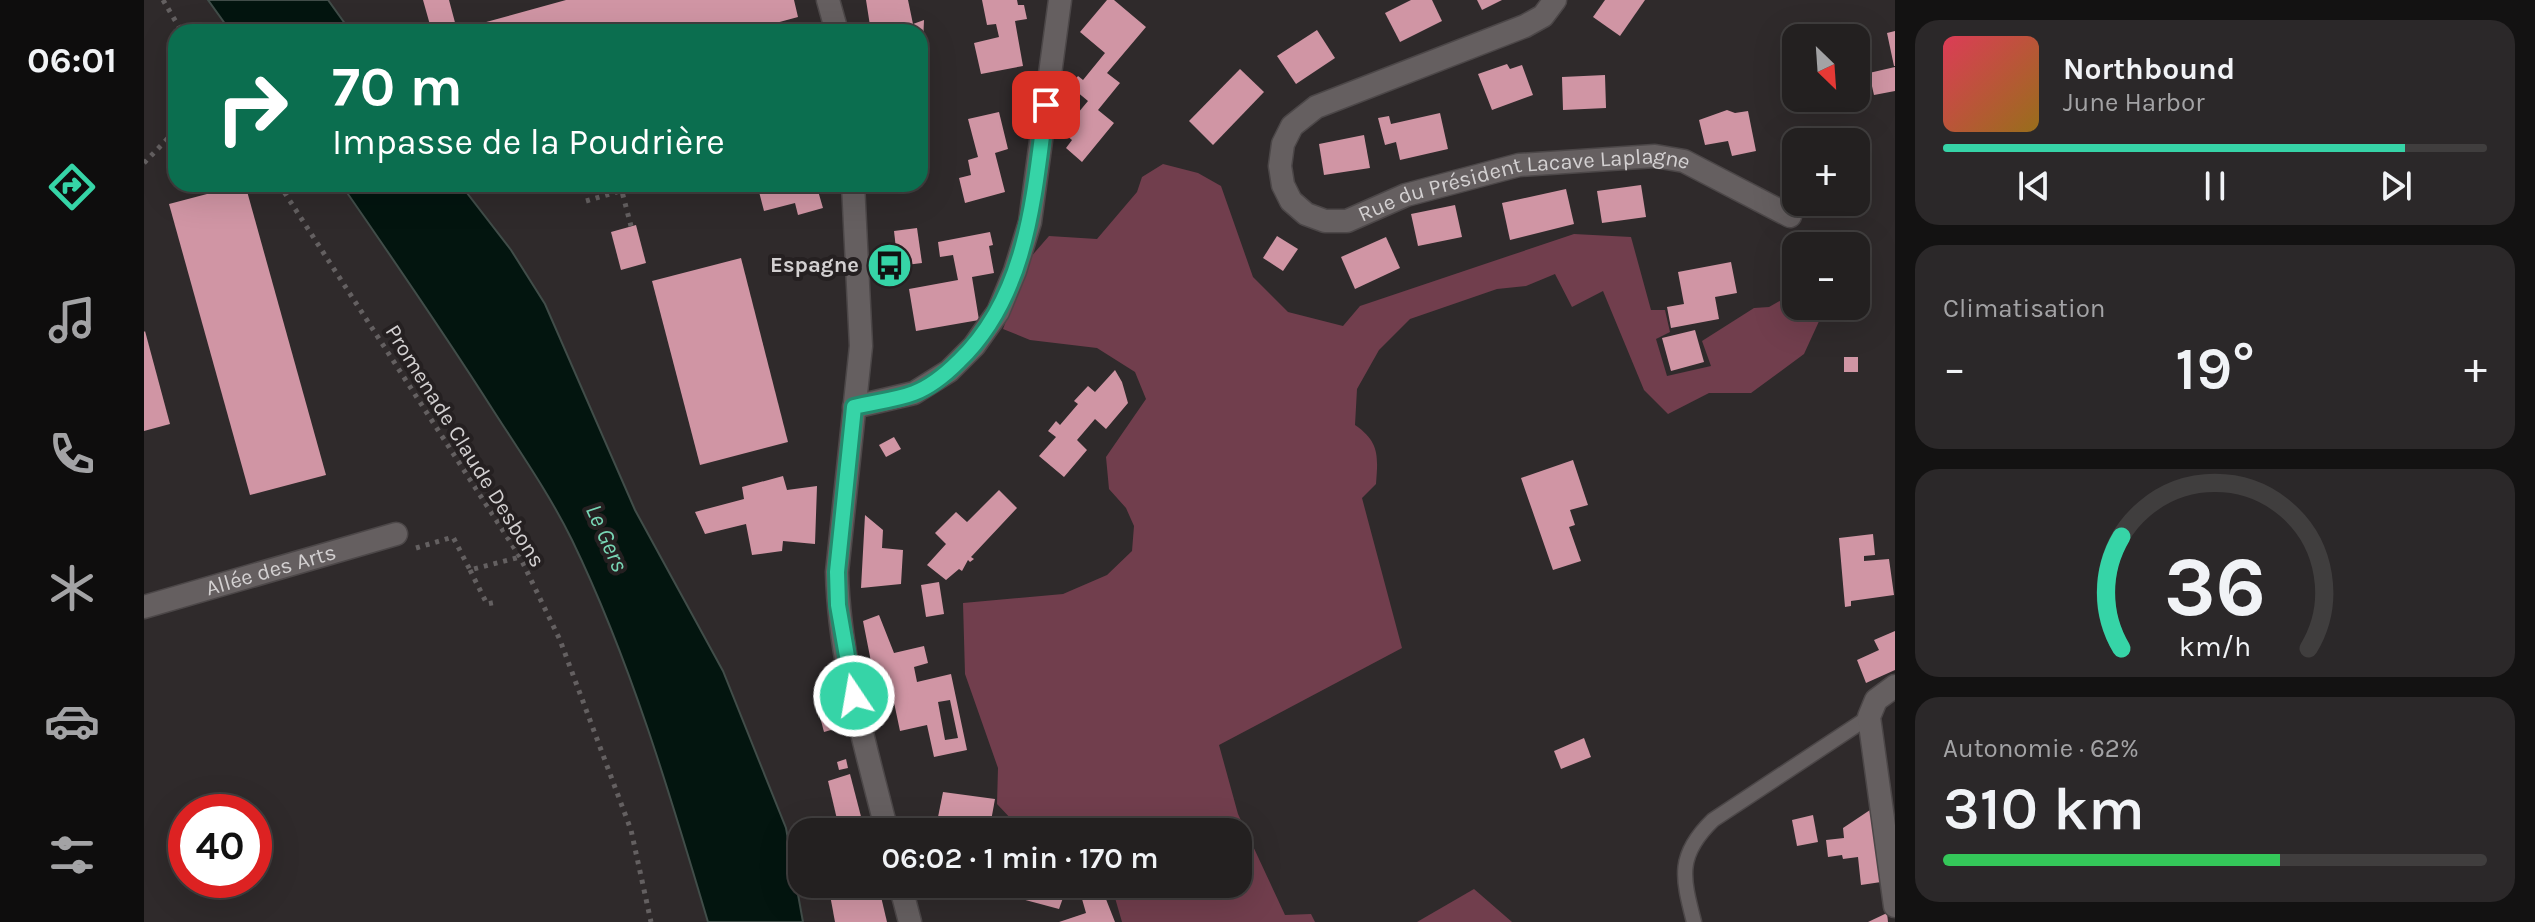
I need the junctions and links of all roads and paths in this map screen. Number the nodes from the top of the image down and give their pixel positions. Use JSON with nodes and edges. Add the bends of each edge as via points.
{"nodes":[{"id":1,"x":163,"y":0,"type":"edge"},
{"id":2,"x":828,"y":0,"type":"edge"},
{"id":3,"x":1060,"y":0,"type":"edge"},
{"id":4,"x":1555,"y":0,"type":"edge"},
{"id":5,"x":177,"y":24,"type":"edge"},
{"id":6,"x":835,"y":24,"type":"edge"},
{"id":7,"x":168,"y":138,"type":"edge"},
{"id":8,"x":144,"y":163,"type":"edge"},
{"id":9,"x":284,"y":192,"type":"edge"},
{"id":10,"x":608,"y":192,"type":"edge"},
{"id":11,"x":622,"y":192,"type":"edge"},
{"id":12,"x":854,"y":192,"type":"edge"},
{"id":13,"x":586,"y":201,"type":"dead end"},
{"id":14,"x":1782,"y":212,"type":"edge"},
{"id":15,"x":631,"y":226,"type":"dead end"},
{"id":16,"x":854,"y":407,"type":"junction"},
{"id":17,"x":396,"y":534,"type":"dead end"},
{"id":18,"x":470,"y":570,"type":"dead end"},
{"id":19,"x":497,"y":602,"type":"dead end"},
{"id":20,"x":144,"y":607,"type":"edge"},
{"id":21,"x":1895,"y":686,"type":"edge"},
{"id":22,"x":1869,"y":717,"type":"junction"},
{"id":23,"x":884,"y":818,"type":"edge"},
{"id":24,"x":904,"y":898,"type":"edge"},
{"id":25,"x":1895,"y":906,"type":"edge"},
{"id":26,"x":651,"y":922,"type":"edge"},
{"id":27,"x":910,"y":922,"type":"edge"},
{"id":28,"x":1694,"y":922,"type":"edge"}],
"edges":[{"from":1,"to":5,"type":"path"},
{"from":2,"to":6,"type":"street"},
{"from":3,"to":16,"type":"street","via":[[1030,222],[998,312],[949,371],[914,393]]},
{"from":4,"to":14,"type":"street","name":"Rue du Président Lacave Laplagne","via":[[1543,16],[1525,26],[1316,107],[1292,126],[1283,144],[1280,166],[1291,201],[1325,221],[1347,221],[1406,195],[1519,165],[1655,156],[1684,161]]},
{"from":7,"to":8,"type":"path"},
{"from":9,"to":26,"type":"path","name":"Promenade Claude Desbons","via":[[520,557],[560,640],[631,830]]},
{"from":10,"to":13,"type":"path"},
{"from":11,"to":15,"type":"path"},
{"from":12,"to":16,"type":"street","via":[[861,346]]},
{"from":16,"to":23,"type":"street","via":[[838,605]]},
{"from":17,"to":20,"type":"street","name":"Allée des Arts"},
{"from":18,"to":19,"type":"path","via":[[487,604]]},
{"from":21,"to":22,"type":"street","via":[[1876,700]]},
{"from":22,"to":25,"type":"street"},
{"from":22,"to":28,"type":"lane","via":[[1713,820],[1697,836],[1685,860]]},
{"from":24,"to":27,"type":"street"}]}
